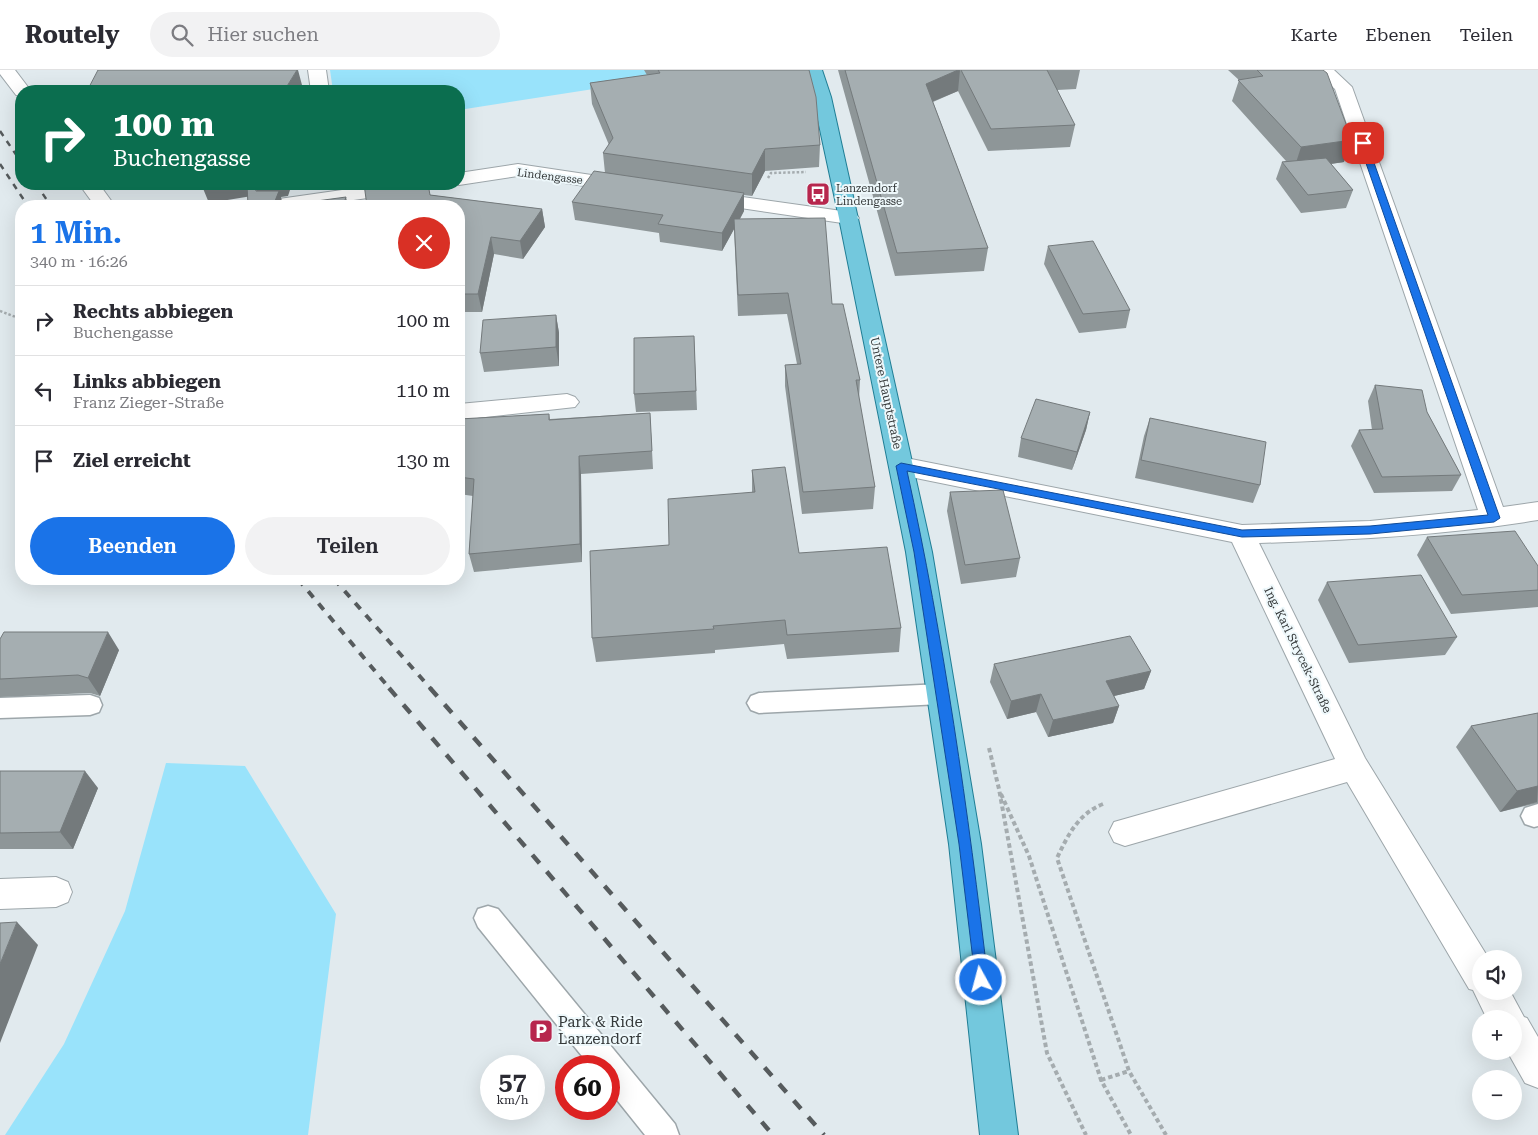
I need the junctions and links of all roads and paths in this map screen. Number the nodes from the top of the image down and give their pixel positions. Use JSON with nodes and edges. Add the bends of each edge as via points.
{"nodes":[{"id":1,"x":6,"y":70,"type":"edge"},
{"id":2,"x":317,"y":70,"type":"edge"},
{"id":3,"x":813,"y":70,"type":"edge"},
{"id":4,"x":1323,"y":70,"type":"edge"},
{"id":5,"x":17,"y":85,"type":"edge"},
{"id":6,"x":319,"y":85,"type":"edge"},
{"id":7,"x":837,"y":171,"type":"junction"},
{"id":8,"x":465,"y":178,"type":"edge"},
{"id":9,"x":646,"y":189,"type":"edge"},
{"id":10,"x":335,"y":190,"type":"edge"},
{"id":11,"x":685,"y":195,"type":"edge"},
{"id":12,"x":296,"y":200,"type":"edge"},
{"id":13,"x":754,"y":205,"type":"junction"},
{"id":14,"x":849,"y":218,"type":"junction"},
{"id":15,"x":0,"y":311,"type":"edge"},
{"id":16,"x":15,"y":316,"type":"edge"},
{"id":17,"x":567,"y":402,"type":"dead end"},
{"id":18,"x":465,"y":411,"type":"edge"},
{"id":19,"x":901,"y":466,"type":"junction"},
{"id":20,"x":1538,"y":511,"type":"edge"},
{"id":21,"x":1494,"y":518,"type":"junction"},
{"id":22,"x":1242,"y":534,"type":"junction"},
{"id":23,"x":941,"y":694,"type":"junction"},
{"id":24,"x":759,"y":704,"type":"dead end"},
{"id":25,"x":90,"y":705,"type":"dead end"},
{"id":26,"x":0,"y":708,"type":"edge"},
{"id":27,"x":1354,"y":767,"type":"junction"},
{"id":28,"x":999,"y":789,"type":"dead end"},
{"id":29,"x":1111,"y":802,"type":"dead end"},
{"id":30,"x":1125,"y":832,"type":"dead end"},
{"id":31,"x":56,"y":892,"type":"dead end"},
{"id":32,"x":0,"y":894,"type":"edge"},
{"id":33,"x":488,"y":918,"type":"dead end"},
{"id":34,"x":1472,"y":962,"type":"edge"},
{"id":35,"x":1522,"y":1043,"type":"edge"},
{"id":36,"x":600,"y":1055,"type":"edge"},
{"id":37,"x":1129,"y":1070,"type":"junction"},
{"id":38,"x":1538,"y":1070,"type":"edge"},
{"id":39,"x":620,"y":1080,"type":"edge"},
{"id":40,"x":1100,"y":1080,"type":"junction"},
{"id":41,"x":664,"y":1135,"type":"edge"},
{"id":42,"x":999,"y":1135,"type":"edge"},
{"id":43,"x":1131,"y":1135,"type":"edge"},
{"id":44,"x":1166,"y":1135,"type":"edge"}],
"edges":[{"from":1,"to":5,"type":"street"},
{"from":2,"to":6,"type":"street"},
{"from":3,"to":7,"type":"main road","name":"Untere Hauptstraße","via":[[822,97]]},
{"from":4,"to":21,"type":"street","via":[[1343,87]]},
{"from":7,"to":13,"type":"path","via":[[771,173]]},
{"from":7,"to":14,"type":"main road","name":"Untere Hauptstraße"},
{"from":8,"to":9,"type":"street","name":"Lindengasse","via":[[518,170]]},
{"from":10,"to":12,"type":"street"},
{"from":11,"to":13,"type":"street"},
{"from":13,"to":14,"type":"street"},
{"from":14,"to":19,"type":"main road","name":"Untere Hauptstraße"},
{"from":15,"to":16,"type":"path"},
{"from":17,"to":18,"type":"street"},
{"from":19,"to":22,"type":"street"},
{"from":19,"to":23,"type":"main road","name":"Untere Hauptstraße","via":[[919,552]]},
{"from":20,"to":21,"type":"street"},
{"from":21,"to":22,"type":"street","via":[[1370,530]]},
{"from":22,"to":27,"type":"street","name":"Ing. Karl Strycek-Straße"},
{"from":23,"to":24,"type":"lane"},
{"from":23,"to":42,"type":"main road","name":"Untere Hauptstraße","via":[[965,844]]},
{"from":25,"to":26,"type":"lane"},
{"from":27,"to":30,"type":"street"},
{"from":27,"to":34,"type":"street","name":"Ing. Karl Strycek-Straße"},
{"from":28,"to":40,"type":"path","via":[[1029,856]]},
{"from":29,"to":37,"type":"path","via":[[1091,807],[1071,827],[1057,858]]},
{"from":31,"to":32,"type":"street"},
{"from":33,"to":36,"type":"lane"},
{"from":35,"to":38,"type":"street"},
{"from":37,"to":40,"type":"path"},
{"from":37,"to":44,"type":"path"},
{"from":39,"to":41,"type":"lane"},
{"from":40,"to":43,"type":"path"}]}
